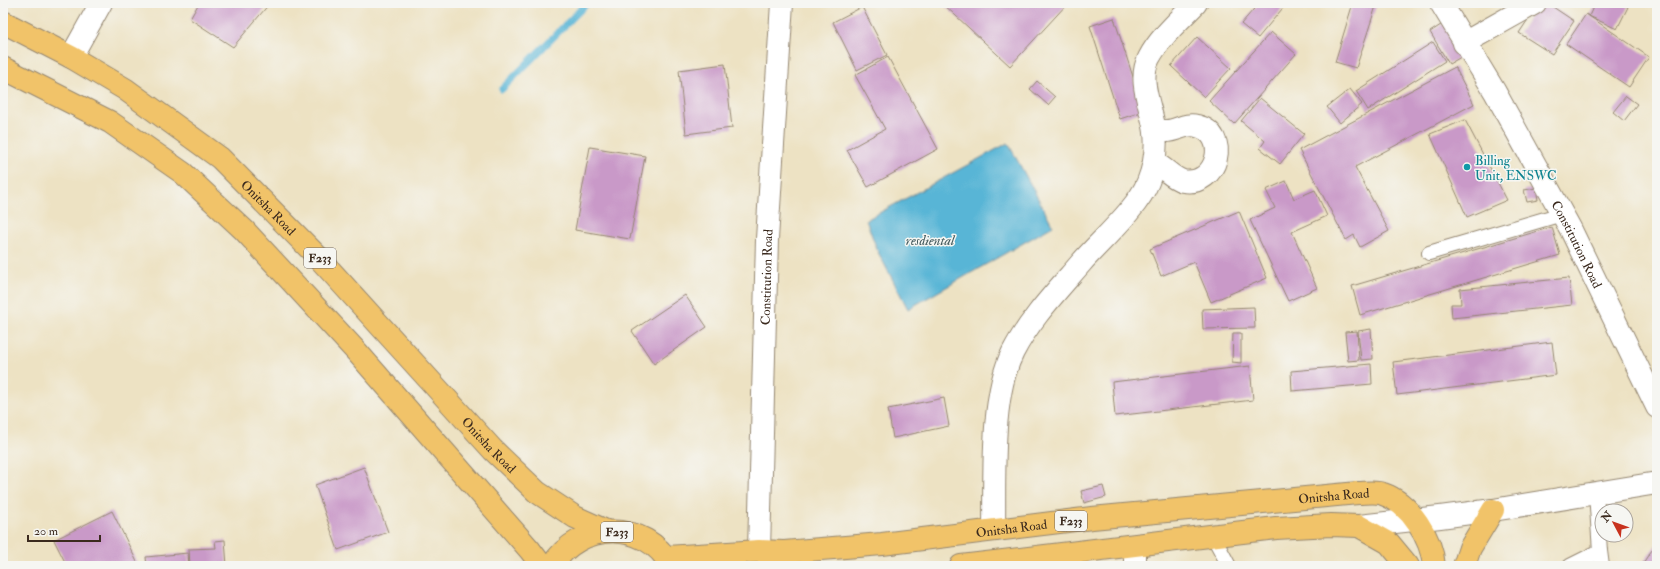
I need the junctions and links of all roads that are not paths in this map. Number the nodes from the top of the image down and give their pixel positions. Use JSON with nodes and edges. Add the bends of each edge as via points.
{"nodes":[{"id":1,"x":101,"y":3,"type":"edge"},
{"id":2,"x":782,"y":3,"type":"edge"},
{"id":3,"x":1196,"y":3,"type":"edge"},
{"id":4,"x":1441,"y":3,"type":"edge"},
{"id":5,"x":1535,"y":3,"type":"edge"},
{"id":6,"x":3,"y":22,"type":"edge"},
{"id":7,"x":1464,"y":43,"type":"junction"},
{"id":8,"x":71,"y":57,"type":"junction"},
{"id":9,"x":3,"y":68,"type":"edge"},
{"id":10,"x":1154,"y":131,"type":"junction"},
{"id":11,"x":1155,"y":162,"type":"junction"},
{"id":12,"x":1562,"y":214,"type":"junction"},
{"id":13,"x":1429,"y":253,"type":"dead end"},
{"id":14,"x":1657,"y":407,"type":"edge"},
{"id":15,"x":1657,"y":483,"type":"edge"},
{"id":16,"x":1596,"y":493,"type":"junction"},
{"id":17,"x":1493,"y":510,"type":"junction"},
{"id":18,"x":1417,"y":520,"type":"junction"},
{"id":19,"x":1359,"y":526,"type":"junction"},
{"id":20,"x":994,"y":530,"type":"junction"},
{"id":21,"x":606,"y":531,"type":"junction"},
{"id":22,"x":1213,"y":536,"type":"junction"},
{"id":23,"x":759,"y":551,"type":"junction"},
{"id":24,"x":1600,"y":551,"type":"junction"},
{"id":25,"x":1135,"y":556,"type":"edge"},
{"id":26,"x":669,"y":562,"type":"edge"},
{"id":27,"x":542,"y":566,"type":"edge"},
{"id":28,"x":552,"y":566,"type":"edge"},
{"id":29,"x":961,"y":566,"type":"edge"},
{"id":30,"x":1229,"y":566,"type":"edge"},
{"id":31,"x":1408,"y":566,"type":"edge"},
{"id":32,"x":1434,"y":566,"type":"edge"},
{"id":33,"x":1464,"y":566,"type":"edge"},
{"id":34,"x":1570,"y":566,"type":"edge"},
{"id":35,"x":1602,"y":566,"type":"edge"}],
"edges":[{"from":1,"to":8,"type":"street"},
{"from":2,"to":23,"type":"street","name":"Constitution Road","via":[[767,239]]},
{"from":3,"to":10,"type":"street","via":[[1169,31],[1148,59],[1146,96]]},
{"from":4,"to":7,"type":"street","name":"Constitution Road"},
{"from":5,"to":7,"type":"street"},
{"from":6,"to":8,"type":"main road","name":"Onitsha Road","number":"F233"},
{"from":7,"to":12,"type":"street","name":"Constitution Road","via":[[1495,92]]},
{"from":8,"to":21,"type":"main road","name":"Onitsha Road","number":"F233","via":[[125,89],[220,158],[317,256],[499,455],[537,492],[575,516]]},
{"from":9,"to":27,"type":"main road","number":"F233","via":[[110,122],[183,173],[238,225],[357,352]]},
{"from":10,"to":11,"type":"street"},
{"from":10,"to":11,"type":"street","via":[[1168,131],[1187,125],[1200,127],[1214,139],[1218,152],[1212,170],[1192,181],[1174,177]]},
{"from":11,"to":20,"type":"street","via":[[1148,184],[1137,200],[1052,296],[1022,334],[1012,352],[1004,372],[999,400]]},
{"from":12,"to":13,"type":"lane"},
{"from":12,"to":14,"type":"street","name":"Constitution Road"},
{"from":15,"to":16,"type":"street"},
{"from":16,"to":17,"type":"street"},
{"from":16,"to":24,"type":"lane"},
{"from":17,"to":18,"type":"street"},
{"from":17,"to":33,"type":"main road","via":[[1470,548]]},
{"from":18,"to":19,"type":"street"},
{"from":18,"to":20,"type":"main road","name":"Onitsha Road","number":"F233","via":[[1382,493],[1358,493],[1092,518]]},
{"from":18,"to":32,"type":"main road","name":"Onitsha Road","number":"F233","via":[[1433,554]]},
{"from":19,"to":22,"type":"main road","via":[[1276,528]]},
{"from":19,"to":31,"type":"main road","via":[[1389,543]]},
{"from":20,"to":23,"type":"main road","name":"Onitsha Road","number":"F233","via":[[875,545],[784,552]]},
{"from":21,"to":26,"type":"main road","number":"F233","via":[[628,532],[650,542]]},
{"from":21,"to":28,"type":"main road","number":"F233","via":[[587,535],[571,544]]},
{"from":22,"to":25,"type":"main road"},
{"from":22,"to":30,"type":"lane"},
{"from":23,"to":26,"type":"main road","name":"Onitsha Road","number":"F233"},
{"from":24,"to":34,"type":"lane"},
{"from":24,"to":35,"type":"lane"},
{"from":25,"to":29,"type":"main road"}]}
